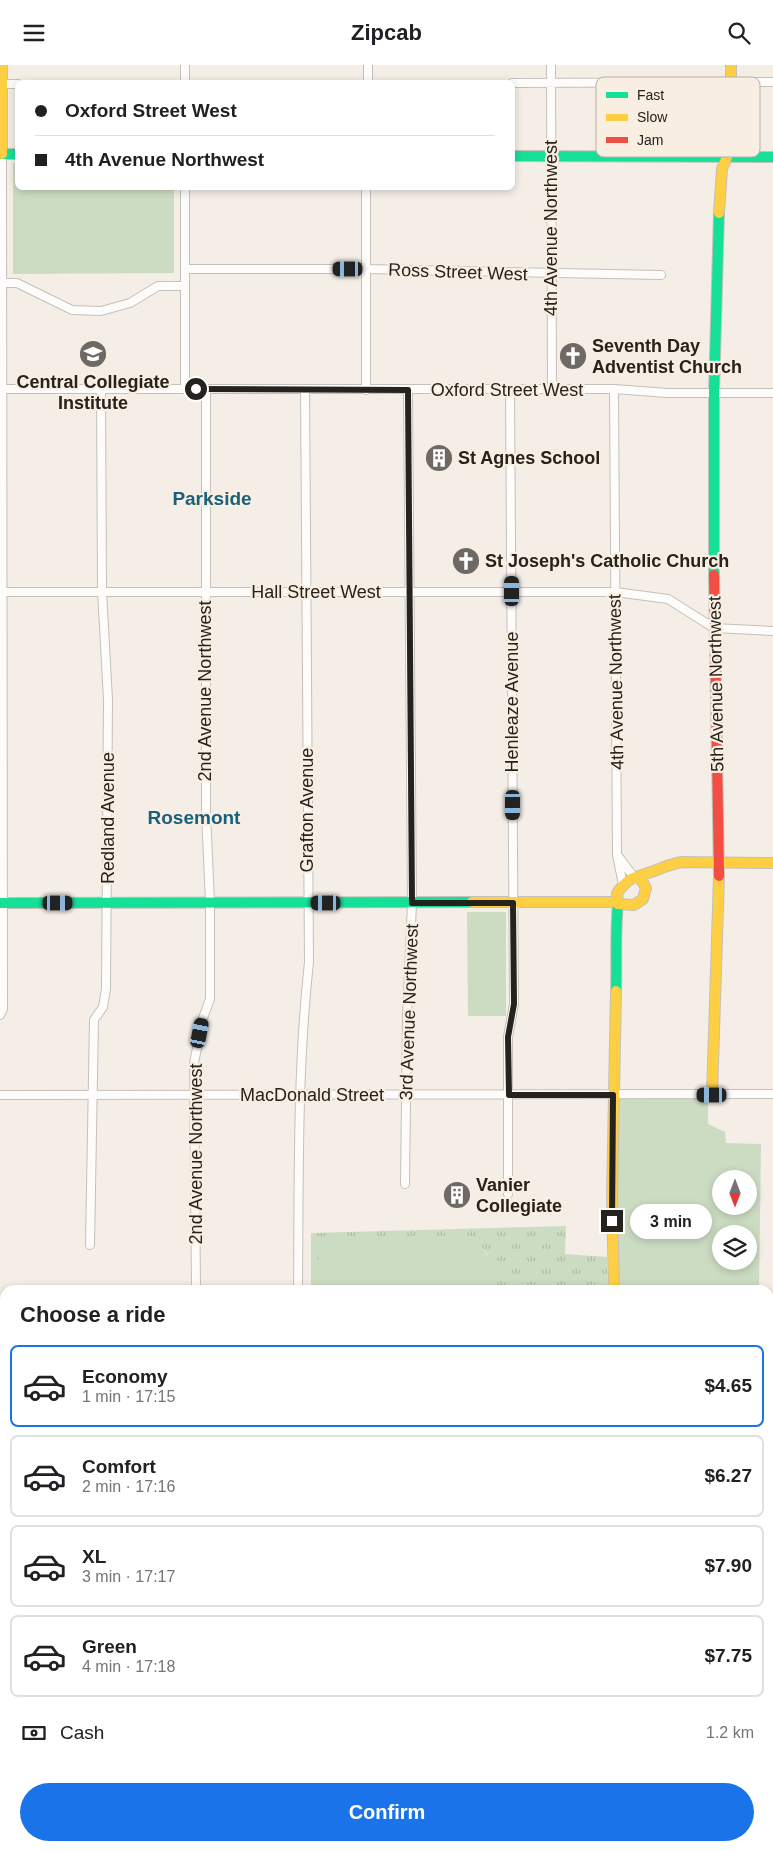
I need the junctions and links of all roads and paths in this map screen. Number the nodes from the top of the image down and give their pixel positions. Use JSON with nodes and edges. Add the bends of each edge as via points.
{"nodes":[{"id":1,"x":2,"y":65,"type":"edge"},
{"id":2,"x":185,"y":65,"type":"edge"},
{"id":3,"x":368,"y":65,"type":"edge"},
{"id":4,"x":551,"y":65,"type":"edge"},
{"id":5,"x":185,"y":80,"type":"edge"},
{"id":6,"x":368,"y":80,"type":"edge"},
{"id":7,"x":760,"y":81,"type":"edge"},
{"id":8,"x":773,"y":81,"type":"edge"},
{"id":9,"x":515,"y":83,"type":"edge"},
{"id":10,"x":551,"y":83,"type":"junction"},
{"id":11,"x":596,"y":83,"type":"edge"},
{"id":12,"x":1,"y":84,"type":"edge"},
{"id":13,"x":15,"y":84,"type":"edge"},
{"id":14,"x":1,"y":154,"type":"edge"},
{"id":15,"x":15,"y":154,"type":"edge"},
{"id":16,"x":515,"y":156,"type":"edge"},
{"id":17,"x":551,"y":156,"type":"junction"},
{"id":18,"x":596,"y":156,"type":"edge"},
{"id":19,"x":727,"y":157,"type":"joint"},
{"id":20,"x":773,"y":157,"type":"edge"},
{"id":21,"x":185,"y":190,"type":"edge"},
{"id":22,"x":366,"y":190,"type":"edge"},
{"id":23,"x":185,"y":269,"type":"junction"},
{"id":24,"x":366,"y":269,"type":"junction"},
{"id":25,"x":1,"y":274,"type":"edge"},
{"id":26,"x":551,"y":275,"type":"junction"},
{"id":27,"x":661,"y":275,"type":"dead end"},
{"id":28,"x":2,"y":283,"type":"junction"},
{"id":29,"x":185,"y":286,"type":"junction"},
{"id":30,"x":101,"y":388,"type":"junction"},
{"id":31,"x":185,"y":388,"type":"junction"},
{"id":32,"x":1,"y":389,"type":"edge"},
{"id":33,"x":206,"y":389,"type":"junction"},
{"id":34,"x":305,"y":389,"type":"junction"},
{"id":35,"x":614,"y":389,"type":"junction"},
{"id":36,"x":366,"y":390,"type":"junction"},
{"id":37,"x":408,"y":390,"type":"junction"},
{"id":38,"x":510,"y":390,"type":"junction"},
{"id":39,"x":552,"y":390,"type":"junction"},
{"id":40,"x":714,"y":393,"type":"junction"},
{"id":41,"x":773,"y":393,"type":"edge"},
{"id":42,"x":1,"y":591,"type":"edge"},
{"id":43,"x":102,"y":591,"type":"junction"},
{"id":44,"x":306,"y":591,"type":"junction"},
{"id":45,"x":512,"y":591,"type":"junction"},
{"id":46,"x":205,"y":592,"type":"junction"},
{"id":47,"x":410,"y":592,"type":"junction"},
{"id":48,"x":615,"y":592,"type":"junction"},
{"id":49,"x":714,"y":628,"type":"junction"},
{"id":50,"x":773,"y":631,"type":"edge"},
{"id":51,"x":617,"y":855,"type":"junction"},
{"id":52,"x":687,"y":863,"type":"junction"},
{"id":53,"x":719,"y":863,"type":"junction"},
{"id":54,"x":773,"y":863,"type":"edge"},
{"id":55,"x":636,"y":876,"type":"junction"},
{"id":56,"x":646,"y":888,"type":"junction"},
{"id":57,"x":621,"y":898,"type":"junction"},
{"id":58,"x":1,"y":903,"type":"edge"},
{"id":59,"x":107,"y":903,"type":"junction"},
{"id":60,"x":210,"y":903,"type":"junction"},
{"id":61,"x":308,"y":903,"type":"junction"},
{"id":62,"x":412,"y":903,"type":"junction"},
{"id":63,"x":513,"y":903,"type":"junction"},
{"id":64,"x":0,"y":1015,"type":"edge"},
{"id":65,"x":773,"y":1094,"type":"edge"},
{"id":66,"x":0,"y":1095,"type":"edge"},
{"id":67,"x":92,"y":1095,"type":"junction"},
{"id":68,"x":194,"y":1095,"type":"junction"},
{"id":69,"x":301,"y":1095,"type":"junction"},
{"id":70,"x":406,"y":1095,"type":"junction"},
{"id":71,"x":509,"y":1095,"type":"junction"},
{"id":72,"x":613,"y":1095,"type":"junction"},
{"id":73,"x":712,"y":1095,"type":"junction"},
{"id":74,"x":405,"y":1184,"type":"dead end"},
{"id":75,"x":508,"y":1194,"type":"dead end"},
{"id":76,"x":90,"y":1245,"type":"dead end"},
{"id":77,"x":196,"y":1285,"type":"edge"},
{"id":78,"x":298,"y":1285,"type":"edge"},
{"id":79,"x":614,"y":1285,"type":"edge"}],
"edges":[{"from":1,"to":12,"type":"street"},
{"from":2,"to":5,"type":"street"},
{"from":3,"to":6,"type":"street"},
{"from":4,"to":10,"type":"street","name":"4th Avenue Northwest"},
{"from":7,"to":8,"type":"street"},
{"from":9,"to":10,"type":"street"},
{"from":10,"to":11,"type":"street"},
{"from":10,"to":17,"type":"street","name":"4th Avenue Northwest"},
{"from":12,"to":13,"type":"street"},
{"from":12,"to":14,"type":"street"},
{"from":14,"to":15,"type":"street"},
{"from":14,"to":25,"type":"street"},
{"from":16,"to":17,"type":"street"},
{"from":17,"to":18,"type":"street"},
{"from":17,"to":26,"type":"street","name":"4th Avenue Northwest"},
{"from":19,"to":20,"type":"street"},
{"from":19,"to":40,"type":"street","name":"5th Avenue Northwest","via":[[722,169],[720,196]]},
{"from":21,"to":23,"type":"street"},
{"from":22,"to":24,"type":"street"},
{"from":23,"to":24,"type":"street","name":"Ross Street West"},
{"from":23,"to":29,"type":"street"},
{"from":24,"to":26,"type":"street","name":"Ross Street West"},
{"from":24,"to":36,"type":"street"},
{"from":25,"to":28,"type":"street"},
{"from":26,"to":27,"type":"street","name":"Ross Street West"},
{"from":26,"to":39,"type":"street","name":"4th Avenue Northwest"},
{"from":28,"to":29,"type":"street","via":[[17,283],[72,310],[92,311],[130,303],[158,286]]},
{"from":28,"to":32,"type":"street"},
{"from":29,"to":31,"type":"street"},
{"from":30,"to":31,"type":"street","name":"Oxford Street West"},
{"from":30,"to":32,"type":"street","name":"Oxford Street West"},
{"from":30,"to":43,"type":"street","name":"Redland Avenue"},
{"from":31,"to":33,"type":"street","name":"Oxford Street West"},
{"from":32,"to":42,"type":"street"},
{"from":33,"to":34,"type":"street","name":"Oxford Street West"},
{"from":33,"to":46,"type":"street","name":"2nd Avenue Northwest"},
{"from":34,"to":36,"type":"street","name":"Oxford Street West"},
{"from":34,"to":44,"type":"street","name":"Grafton Avenue"},
{"from":35,"to":39,"type":"street","name":"Oxford Street West"},
{"from":35,"to":40,"type":"street","name":"Oxford Street West"},
{"from":35,"to":48,"type":"street","name":"4th Avenue Northwest"},
{"from":36,"to":37,"type":"street","name":"Oxford Street West"},
{"from":37,"to":38,"type":"street","name":"Oxford Street West"},
{"from":37,"to":47,"type":"street","name":"3rd Avenue Northwest"},
{"from":38,"to":39,"type":"street","name":"Oxford Street West"},
{"from":38,"to":45,"type":"street","name":"Henleaze Avenue"},
{"from":40,"to":41,"type":"street","name":"Oxford Street West"},
{"from":40,"to":49,"type":"street","name":"5th Avenue Northwest"},
{"from":42,"to":43,"type":"street","name":"Hall Street West"},
{"from":42,"to":58,"type":"street"},
{"from":43,"to":46,"type":"street","name":"Hall Street West"},
{"from":43,"to":59,"type":"street","name":"Redland Avenue","via":[[108,700]]},
{"from":44,"to":46,"type":"street","name":"Hall Street West"},
{"from":44,"to":47,"type":"street","name":"Hall Street West"},
{"from":44,"to":61,"type":"street","name":"Grafton Avenue"},
{"from":45,"to":47,"type":"street","name":"Hall Street West"},
{"from":45,"to":48,"type":"street","name":"Hall Street West"},
{"from":45,"to":63,"type":"street","name":"Henleaze Avenue"},
{"from":46,"to":60,"type":"street","name":"2nd Avenue Northwest","via":[[206,813]]},
{"from":47,"to":62,"type":"street","name":"3rd Avenue Northwest"},
{"from":48,"to":49,"type":"street","name":"Hall Street West","via":[[668,599]]},
{"from":48,"to":51,"type":"street","name":"4th Avenue Northwest"},
{"from":49,"to":50,"type":"street","name":"Hall Street West"},
{"from":49,"to":53,"type":"street","name":"5th Avenue Northwest"},
{"from":51,"to":55,"type":"street"},
{"from":51,"to":57,"type":"street","name":"4th Avenue Northwest"},
{"from":52,"to":53,"type":"street"},
{"from":52,"to":55,"type":"street","via":[[667,864]]},
{"from":52,"to":56,"type":"street","via":[[666,869]]},
{"from":53,"to":54,"type":"street"},
{"from":53,"to":73,"type":"street","name":"5th Avenue Northwest"},
{"from":55,"to":56,"type":"street"},
{"from":55,"to":57,"type":"street"},
{"from":56,"to":57,"type":"street","via":[[646,894],[639,903]]},
{"from":57,"to":63,"type":"street","via":[[586,903]]},
{"from":57,"to":72,"type":"street","name":"4th Avenue Northwest"},
{"from":58,"to":59,"type":"street"},
{"from":58,"to":64,"type":"street","via":[[3,1009]]},
{"from":59,"to":60,"type":"street"},
{"from":59,"to":67,"type":"street","name":"Redland Avenue","via":[[106,989],[103,1007],[94,1020]]},
{"from":60,"to":61,"type":"street"},
{"from":60,"to":68,"type":"street","name":"2nd Avenue Northwest","via":[[210,999],[194,1063]]},
{"from":61,"to":62,"type":"street"},
{"from":61,"to":69,"type":"street","name":"Grafton Avenue","via":[[309,962],[303,1019]]},
{"from":62,"to":63,"type":"street"},
{"from":62,"to":70,"type":"street","name":"3rd Avenue Northwest"},
{"from":63,"to":71,"type":"street","name":"Henleaze Avenue","via":[[514,1004],[508,1037]]},
{"from":65,"to":73,"type":"street","name":"MacDonald Street"},
{"from":66,"to":67,"type":"street","name":"MacDonald Street"},
{"from":67,"to":68,"type":"street","name":"MacDonald Street"},
{"from":67,"to":76,"type":"street","name":"Redland Avenue"},
{"from":68,"to":69,"type":"street","name":"MacDonald Street"},
{"from":68,"to":77,"type":"street","name":"2nd Avenue Northwest"},
{"from":69,"to":70,"type":"street","name":"MacDonald Street"},
{"from":69,"to":78,"type":"street","name":"Grafton Avenue"},
{"from":70,"to":71,"type":"street","name":"MacDonald Street"},
{"from":70,"to":74,"type":"street","name":"3rd Avenue Northwest"},
{"from":71,"to":72,"type":"street","name":"MacDonald Street"},
{"from":71,"to":75,"type":"street","name":"Henleaze Avenue"},
{"from":72,"to":73,"type":"street","name":"MacDonald Street"},
{"from":72,"to":79,"type":"street","name":"4th Avenue Northwest"}]}
